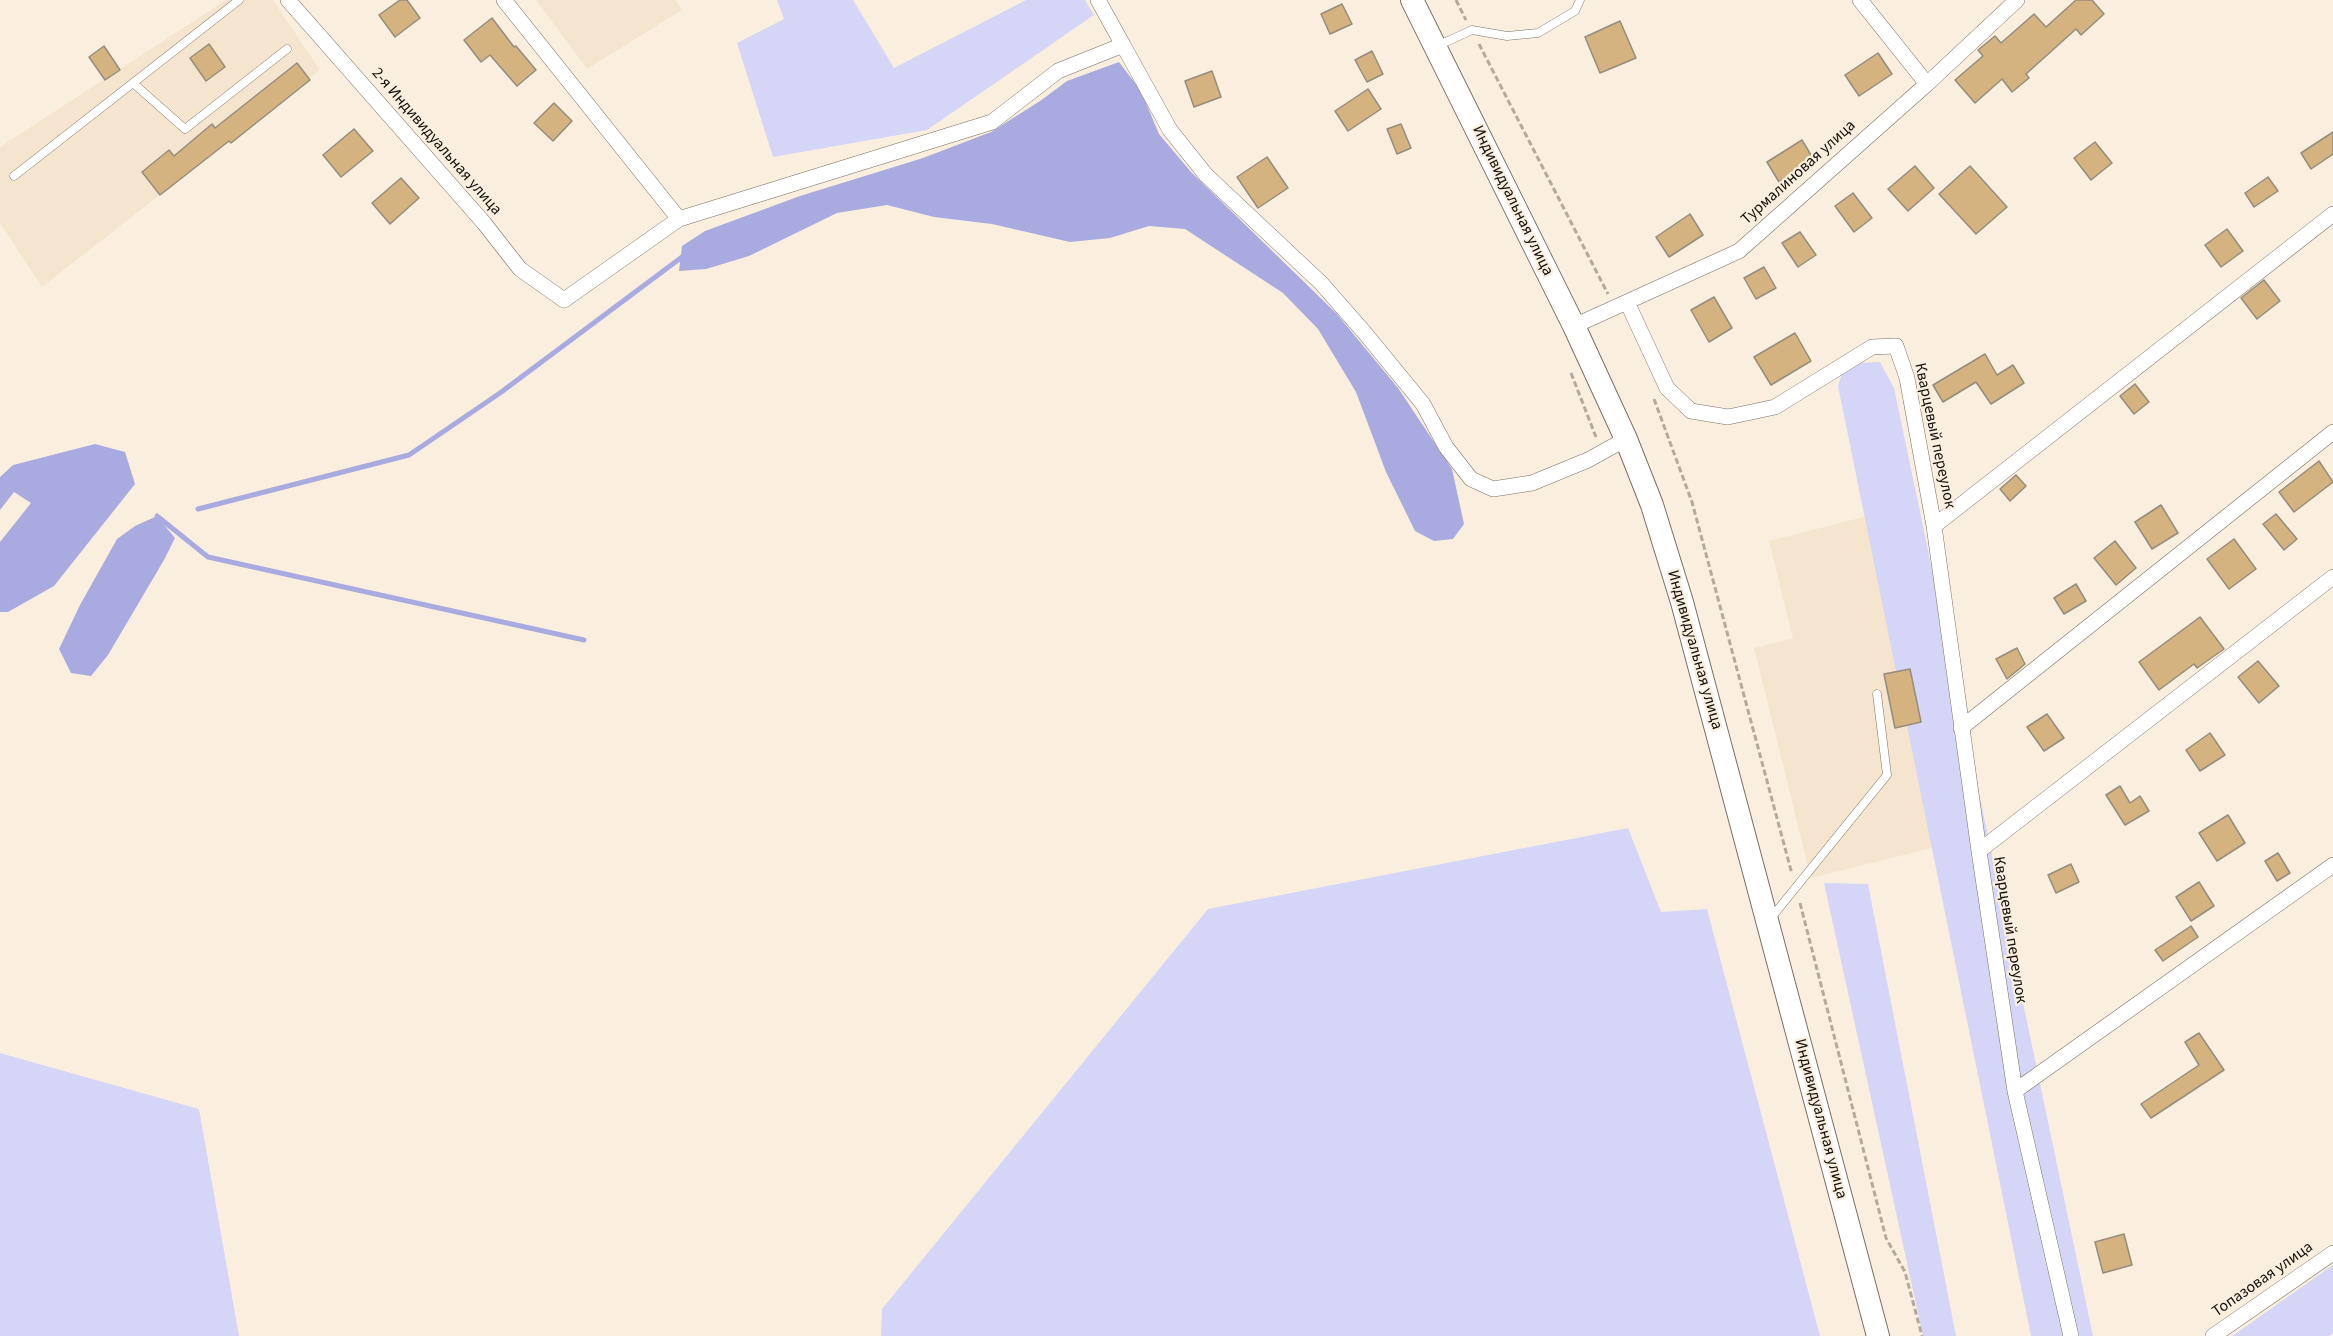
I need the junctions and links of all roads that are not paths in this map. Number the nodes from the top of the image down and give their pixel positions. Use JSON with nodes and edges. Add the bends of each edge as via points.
{"nodes":[{"id":1,"x":239,"y":0,"type":"edge"},
{"id":2,"x":288,"y":0,"type":"edge"},
{"id":3,"x":504,"y":0,"type":"edge"},
{"id":4,"x":1098,"y":0,"type":"edge"},
{"id":5,"x":1412,"y":0,"type":"edge"},
{"id":6,"x":1580,"y":0,"type":"edge"},
{"id":7,"x":1860,"y":0,"type":"edge"},
{"id":8,"x":2018,"y":0,"type":"edge"},
{"id":9,"x":1123,"y":45,"type":"junction"},
{"id":10,"x":1435,"y":46,"type":"junction"},
{"id":11,"x":287,"y":49,"type":"dead end"},
{"id":12,"x":133,"y":83,"type":"junction"},
{"id":13,"x":1927,"y":84,"type":"junction"},
{"id":14,"x":14,"y":176,"type":"dead end"},
{"id":15,"x":2333,"y":214,"type":"edge"},
{"id":16,"x":679,"y":219,"type":"junction"},
{"id":17,"x":1621,"y":305,"type":"junction"},
{"id":18,"x":1574,"y":326,"type":"junction"},
{"id":19,"x":2333,"y":432,"type":"edge"},
{"id":20,"x":1626,"y":439,"type":"junction"},
{"id":21,"x":1934,"y":526,"type":"junction"},
{"id":22,"x":2333,"y":577,"type":"edge"},
{"id":23,"x":1877,"y":694,"type":"dead end"},
{"id":24,"x":1961,"y":728,"type":"junction"},
{"id":25,"x":1979,"y":851,"type":"junction"},
{"id":26,"x":2333,"y":865,"type":"edge"},
{"id":27,"x":1768,"y":922,"type":"junction"},
{"id":28,"x":2015,"y":1091,"type":"junction"},
{"id":29,"x":2333,"y":1253,"type":"edge"},
{"id":30,"x":1878,"y":1336,"type":"edge"},
{"id":31,"x":2071,"y":1336,"type":"edge"},
{"id":32,"x":2213,"y":1336,"type":"edge"}],
"edges":[{"from":1,"to":12,"type":"lane"},
{"from":2,"to":16,"type":"street","name":"2-я Индивидуальная улица","via":[[520,269],[564,300]]},
{"from":3,"to":16,"type":"street"},
{"from":4,"to":9,"type":"street"},
{"from":5,"to":10,"type":"main road","name":"Индивидуальная улица"},
{"from":6,"to":10,"type":"lane","via":[[1575,11],[1538,33],[1507,36],[1472,30]]},
{"from":7,"to":13,"type":"street"},
{"from":8,"to":13,"type":"street","name":"Турмалиновая улица"},
{"from":9,"to":16,"type":"street","via":[[1058,71],[992,122]]},
{"from":9,"to":20,"type":"street","via":[[1170,130],[1206,175],[1321,283],[1357,324],[1423,404],[1446,447],[1472,479],[1493,489],[1533,483]]},
{"from":10,"to":18,"type":"main road","name":"Индивидуальная улица"},
{"from":11,"to":12,"type":"lane","via":[[185,129]]},
{"from":12,"to":14,"type":"lane"},
{"from":13,"to":17,"type":"street","name":"Турмалиновая улица","via":[[1739,251]]},
{"from":15,"to":21,"type":"street","name":"Кварцевый переулок"},
{"from":17,"to":18,"type":"street","name":"Турмалиновая улица"},
{"from":17,"to":21,"type":"street","name":"Кварцевый переулок","via":[[1667,388],[1691,411],[1700,413],[1728,417],[1775,407],[1872,347],[1896,346],[1907,378]]},
{"from":18,"to":20,"type":"main road","name":"Индивидуальная улица"},
{"from":19,"to":24,"type":"street"},
{"from":20,"to":27,"type":"main road","name":"Индивидуальная улица","via":[[1682,602]]},
{"from":21,"to":24,"type":"street","name":"Кварцевый переулок"},
{"from":22,"to":25,"type":"street"},
{"from":23,"to":27,"type":"lane","via":[[1887,775]]},
{"from":24,"to":25,"type":"street","name":"Кварцевый переулок"},
{"from":25,"to":28,"type":"street","name":"Кварцевый переулок"},
{"from":26,"to":28,"type":"street"},
{"from":27,"to":30,"type":"main road","name":"Индивидуальная улица"},
{"from":28,"to":31,"type":"street","name":"Кварцевый переулок"},
{"from":29,"to":32,"type":"street","name":"Топазовая улица"}]}
